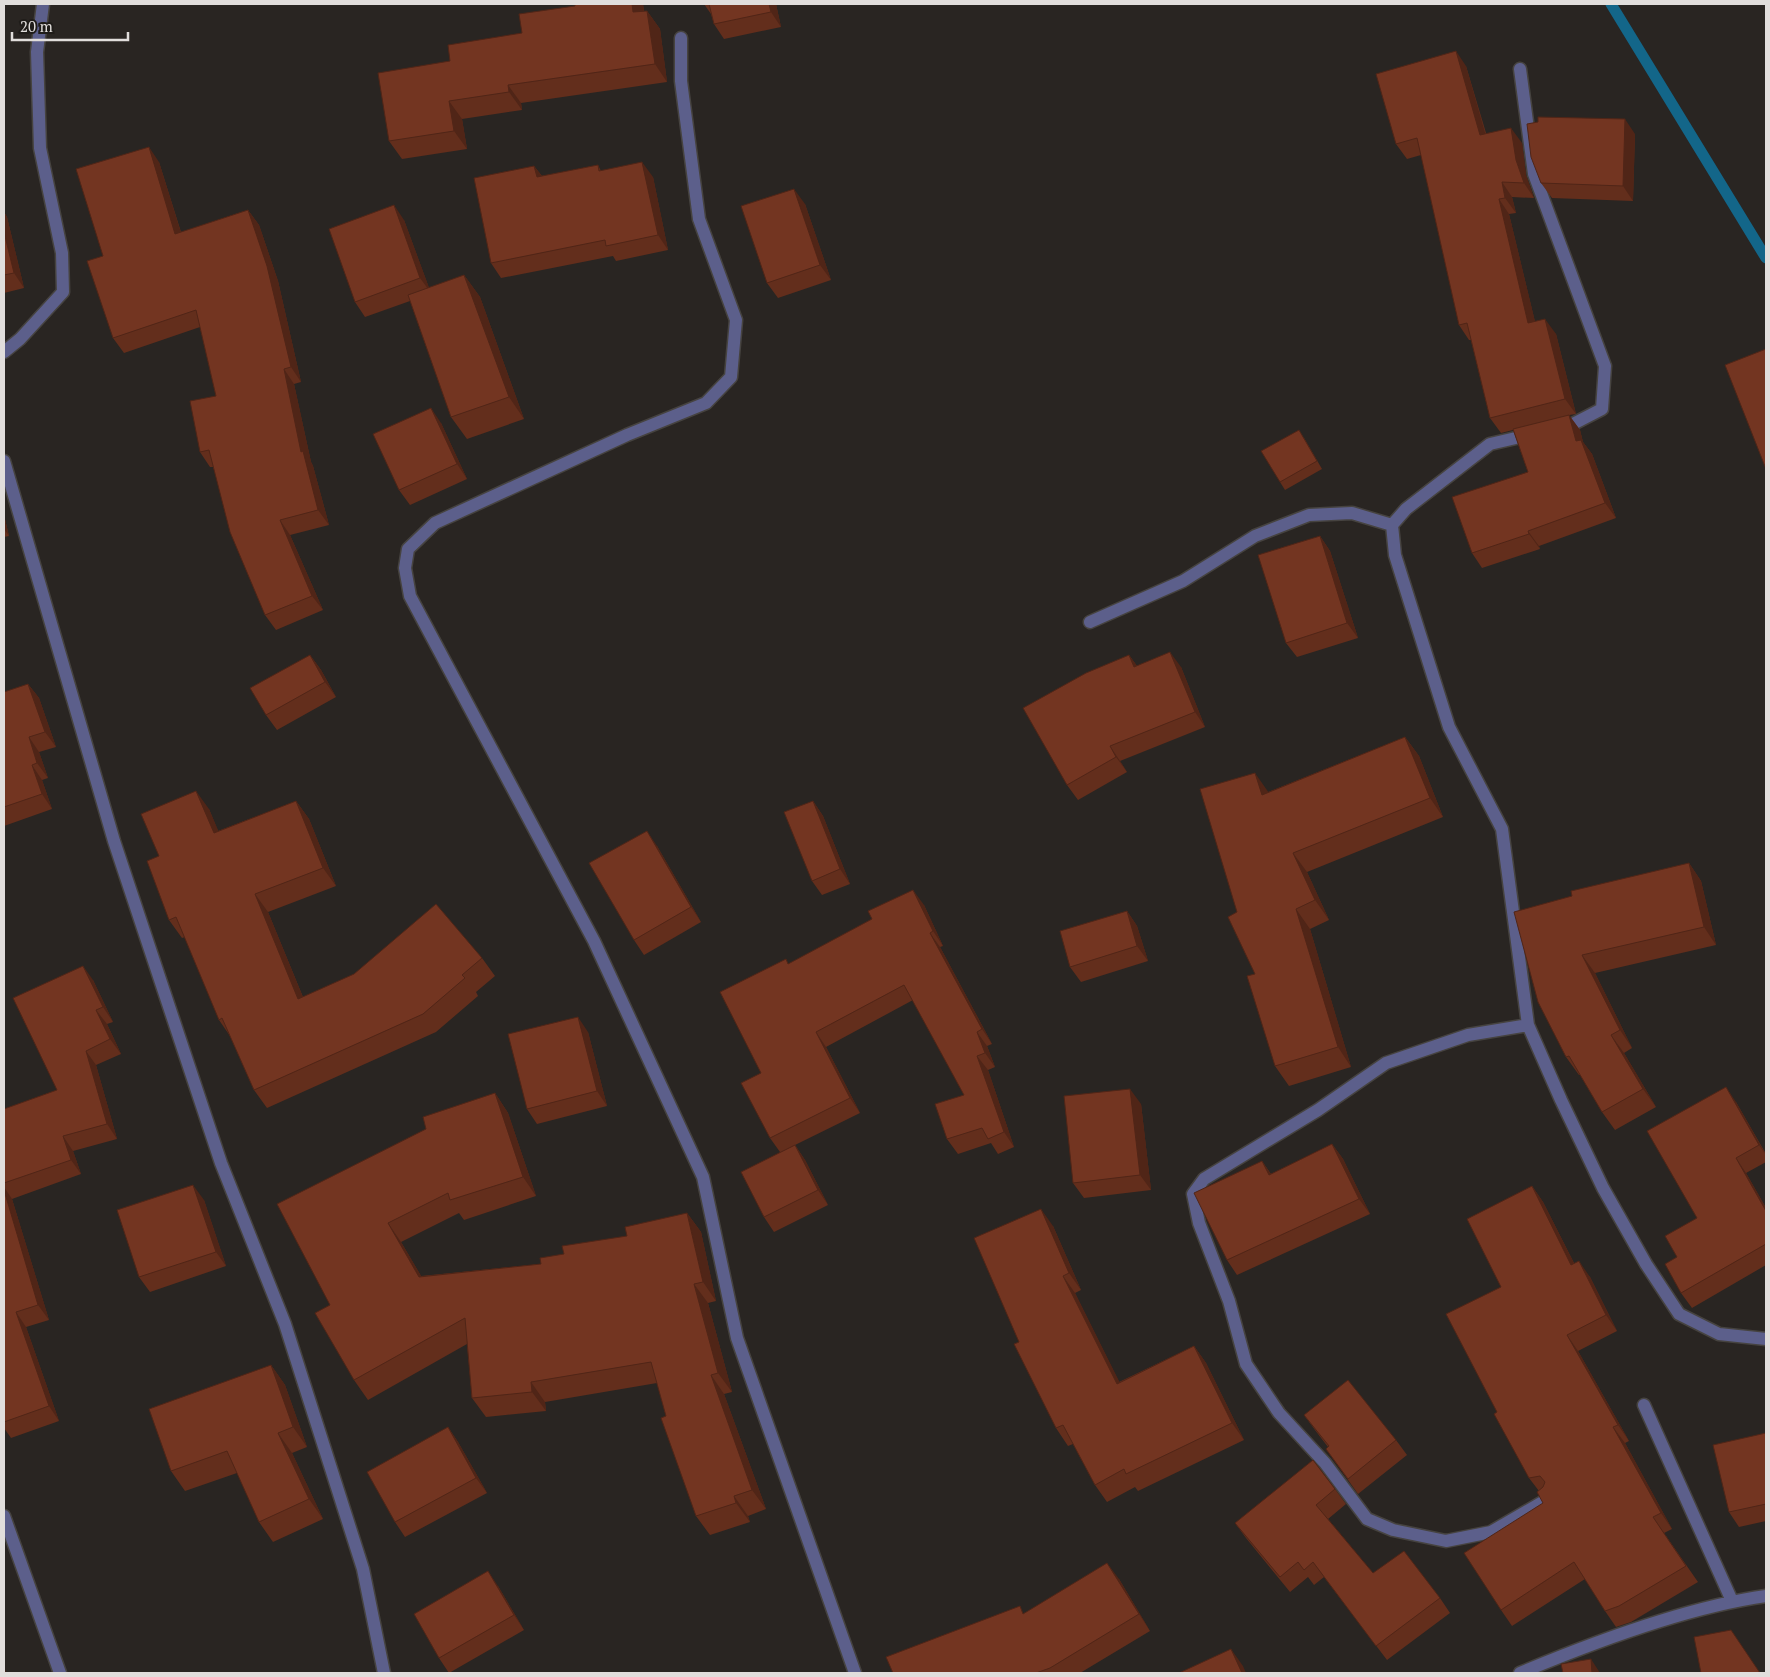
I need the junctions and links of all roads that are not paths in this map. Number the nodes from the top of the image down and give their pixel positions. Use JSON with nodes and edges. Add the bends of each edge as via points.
{"nodes":[{"id":1,"x":43,"y":4,"type":"edge"},
{"id":2,"x":681,"y":38,"type":"dead end"},
{"id":3,"x":1520,"y":69,"type":"dead end"},
{"id":4,"x":4,"y":352,"type":"edge"},
{"id":5,"x":4,"y":461,"type":"edge"},
{"id":6,"x":1392,"y":525,"type":"junction"},
{"id":7,"x":1090,"y":622,"type":"dead end"},
{"id":8,"x":1528,"y":1025,"type":"junction"},
{"id":9,"x":1766,"y":1339,"type":"edge"},
{"id":10,"x":1644,"y":1405,"type":"dead end"},
{"id":11,"x":1548,"y":1499,"type":"edge"},
{"id":12,"x":4,"y":1516,"type":"edge"},
{"id":13,"x":1766,"y":1596,"type":"edge"},
{"id":14,"x":1732,"y":1601,"type":"junction"},
{"id":15,"x":60,"y":1673,"type":"edge"},
{"id":16,"x":384,"y":1673,"type":"edge"},
{"id":17,"x":855,"y":1673,"type":"edge"},
{"id":18,"x":1520,"y":1673,"type":"edge"}],
"edges":[{"from":1,"to":4,"type":"street","via":[[38,52],[40,148],[62,253],[63,292]]},
{"from":2,"to":17,"type":"street","via":[[682,81],[698,219],[736,320],[731,377],[706,403],[627,435],[435,523],[408,548],[405,568],[410,596],[594,941],[703,1177],[737,1338]]},
{"from":3,"to":6,"type":"street","via":[[1534,174],[1605,366],[1602,409],[1573,424],[1490,444],[1406,509]]},
{"from":5,"to":16,"type":"street","via":[[114,841],[221,1163],[285,1324],[363,1569]]},
{"from":6,"to":7,"type":"street","via":[[1352,513],[1309,514],[1255,536],[1183,582]]},
{"from":6,"to":8,"type":"street","via":[[1395,555],[1449,727],[1502,828]]},
{"from":8,"to":9,"type":"street","via":[[1603,1188],[1679,1314],[1719,1334]]},
{"from":8,"to":11,"type":"street","via":[[1468,1035],[1386,1063],[1318,1110],[1204,1178],[1193,1194],[1199,1223],[1229,1301],[1246,1364],[1279,1413],[1325,1463],[1366,1519],[1393,1530],[1446,1541],[1491,1532]]},
{"from":10,"to":14,"type":"street"},
{"from":12,"to":15,"type":"street"},
{"from":13,"to":14,"type":"street"},
{"from":14,"to":18,"type":"street","via":[[1565,1654]]}]}
